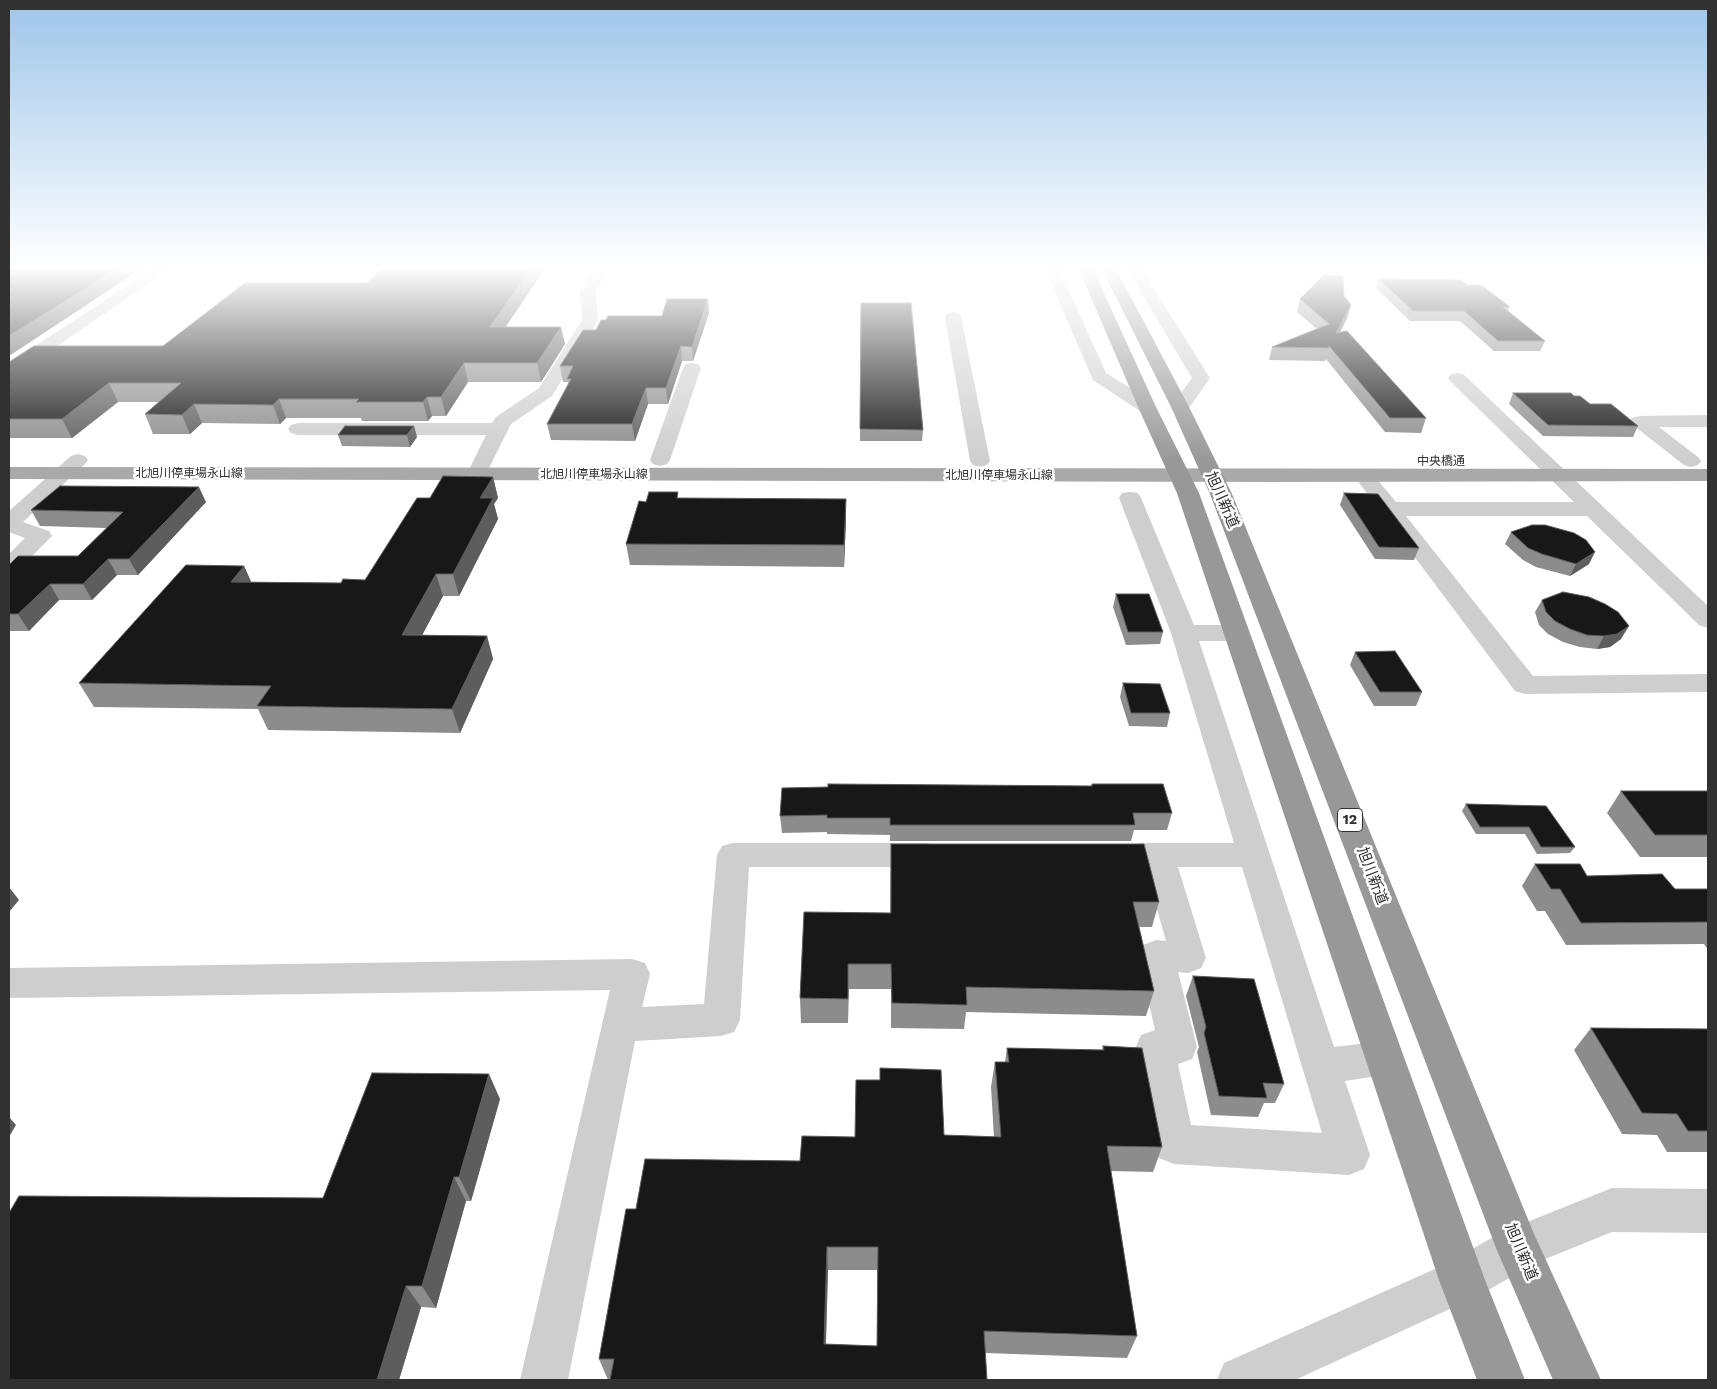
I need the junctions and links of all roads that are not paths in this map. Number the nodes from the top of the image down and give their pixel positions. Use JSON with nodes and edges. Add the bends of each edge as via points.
{"nodes":[{"id":1,"x":68,"y":332,"type":"edge"},
{"id":2,"x":583,"y":332,"type":"edge"},
{"id":3,"x":956,"y":332,"type":"edge"},
{"id":4,"x":1080,"y":332,"type":"edge"},
{"id":5,"x":1114,"y":332,"type":"edge"},
{"id":6,"x":1141,"y":332,"type":"edge"},
{"id":7,"x":1173,"y":332,"type":"edge"},
{"id":8,"x":692,"y":368,"type":"dead end"},
{"id":9,"x":9,"y":371,"type":"edge"},
{"id":10,"x":1457,"y":378,"type":"dead end"},
{"id":11,"x":1147,"y":407,"type":"junction"},
{"id":12,"x":1180,"y":407,"type":"junction"},
{"id":13,"x":1708,"y":421,"type":"edge"},
{"id":14,"x":499,"y":428,"type":"junction"},
{"id":15,"x":298,"y":429,"type":"dead end"},
{"id":16,"x":9,"y":460,"type":"edge"},
{"id":17,"x":660,"y":460,"type":"junction"},
{"id":18,"x":980,"y":461,"type":"junction"},
{"id":19,"x":1699,"y":461,"type":"edge"},
{"id":20,"x":71,"y":466,"type":"junction"},
{"id":21,"x":480,"y":467,"type":"junction"},
{"id":22,"x":823,"y":468,"type":"junction"},
{"id":23,"x":1193,"y":468,"type":"junction"},
{"id":24,"x":1551,"y":468,"type":"junction"},
{"id":25,"x":9,"y":473,"type":"edge"},
{"id":26,"x":1708,"y":475,"type":"edge"},
{"id":27,"x":1364,"y":476,"type":"junction"},
{"id":28,"x":1130,"y":498,"type":"dead end"},
{"id":29,"x":1389,"y":508,"type":"junction"},
{"id":30,"x":1594,"y":510,"type":"junction"},
{"id":31,"x":9,"y":524,"type":"edge"},
{"id":32,"x":9,"y":566,"type":"edge"},
{"id":33,"x":1708,"y":620,"type":"edge"},
{"id":34,"x":1184,"y":633,"type":"junction"},
{"id":35,"x":1236,"y":633,"type":"junction"},
{"id":36,"x":1708,"y":683,"type":"edge"},
{"id":37,"x":960,"y":855,"type":"edge"},
{"id":38,"x":1109,"y":855,"type":"edge"},
{"id":39,"x":1158,"y":855,"type":"junction"},
{"id":40,"x":1254,"y":855,"type":"junction"},
{"id":41,"x":9,"y":983,"type":"edge"},
{"id":42,"x":619,"y":1025,"type":"junction"},
{"id":43,"x":1384,"y":1058,"type":"junction"},
{"id":44,"x":1320,"y":1067,"type":"junction"},
{"id":45,"x":1708,"y":1210,"type":"edge"},
{"id":46,"x":1518,"y":1248,"type":"junction"},
{"id":47,"x":1462,"y":1280,"type":"junction"},
{"id":48,"x":544,"y":1380,"type":"edge"},
{"id":49,"x":1241,"y":1380,"type":"edge"},
{"id":50,"x":1502,"y":1380,"type":"edge"},
{"id":51,"x":1577,"y":1380,"type":"edge"}],
"edges":[{"from":1,"to":9,"type":"street"},
{"from":2,"to":14,"type":"street","via":[[546,392],[503,421]]},
{"from":3,"to":18,"type":"street"},
{"from":4,"to":11,"type":"street","via":[[1099,376]]},
{"from":5,"to":11,"type":"highway","name":"旭川新道","number":"12"},
{"from":6,"to":12,"type":"highway","name":"旭川新道","number":"12"},
{"from":7,"to":12,"type":"street","via":[[1201,378]]},
{"from":8,"to":17,"type":"street"},
{"from":10,"to":24,"type":"street"},
{"from":11,"to":23,"type":"highway","name":"旭川新道","number":"12"},
{"from":12,"to":23,"type":"highway","name":"旭川新道","number":"12"},
{"from":13,"to":19,"type":"street","via":[[1639,422]]},
{"from":14,"to":15,"type":"street"},
{"from":14,"to":21,"type":"street"},
{"from":16,"to":20,"type":"main road","name":"北旭川停車場永山線"},
{"from":17,"to":21,"type":"main road","name":"北旭川停車場永山線"},
{"from":17,"to":22,"type":"main road","name":"北旭川停車場永山線"},
{"from":18,"to":22,"type":"main road","name":"北旭川停車場永山線"},
{"from":18,"to":23,"type":"main road","name":"北旭川停車場永山線"},
{"from":19,"to":24,"type":"main road","name":"中央橋通"},
{"from":20,"to":21,"type":"main road","name":"北旭川停車場永山線"},
{"from":20,"to":25,"type":"main road","name":"北旭川停車場永山線"},
{"from":20,"to":31,"type":"street"},
{"from":21,"to":22,"type":"main road","name":"北旭川停車場永山線"},
{"from":22,"to":23,"type":"main road","name":"北旭川停車場永山線"},
{"from":23,"to":24,"type":"main road","name":"中央橋通"},
{"from":23,"to":27,"type":"main road","name":"中央橋通"},
{"from":23,"to":35,"type":"highway","name":"旭川新道","number":"12","via":[[1188,493]]},
{"from":23,"to":46,"type":"highway","name":"旭川新道","number":"12"},
{"from":24,"to":26,"type":"main road","name":"中央橋通"},
{"from":24,"to":27,"type":"main road","name":"中央橋通"},
{"from":24,"to":30,"type":"street"},
{"from":27,"to":29,"type":"street"},
{"from":28,"to":34,"type":"street"},
{"from":29,"to":30,"type":"street"},
{"from":29,"to":36,"type":"street","via":[[1525,685]]},
{"from":30,"to":33,"type":"street"},
{"from":31,"to":32,"type":"street","via":[[41,536]]},
{"from":34,"to":35,"type":"street"},
{"from":34,"to":40,"type":"street"},
{"from":35,"to":43,"type":"highway","name":"旭川新道","number":"12"},
{"from":37,"to":42,"type":"street","via":[[733,855],[721,1020]]},
{"from":38,"to":39,"type":"street"},
{"from":39,"to":40,"type":"street"},
{"from":39,"to":44,"type":"street","via":[[1188,958],[1156,955],[1178,1047],[1155,1047],[1174,1144],[1349,1155]]},
{"from":40,"to":44,"type":"street"},
{"from":41,"to":42,"type":"street","via":[[632,974]]},
{"from":42,"to":48,"type":"street"},
{"from":43,"to":44,"type":"street"},
{"from":43,"to":47,"type":"highway","name":"旭川新道","number":"12"},
{"from":45,"to":46,"type":"street","via":[[1612,1210]]},
{"from":46,"to":47,"type":"street"},
{"from":46,"to":51,"type":"highway","name":"旭川新道","number":"12"},
{"from":47,"to":49,"type":"street"},
{"from":47,"to":50,"type":"highway","name":"旭川新道","number":"12"}]}
